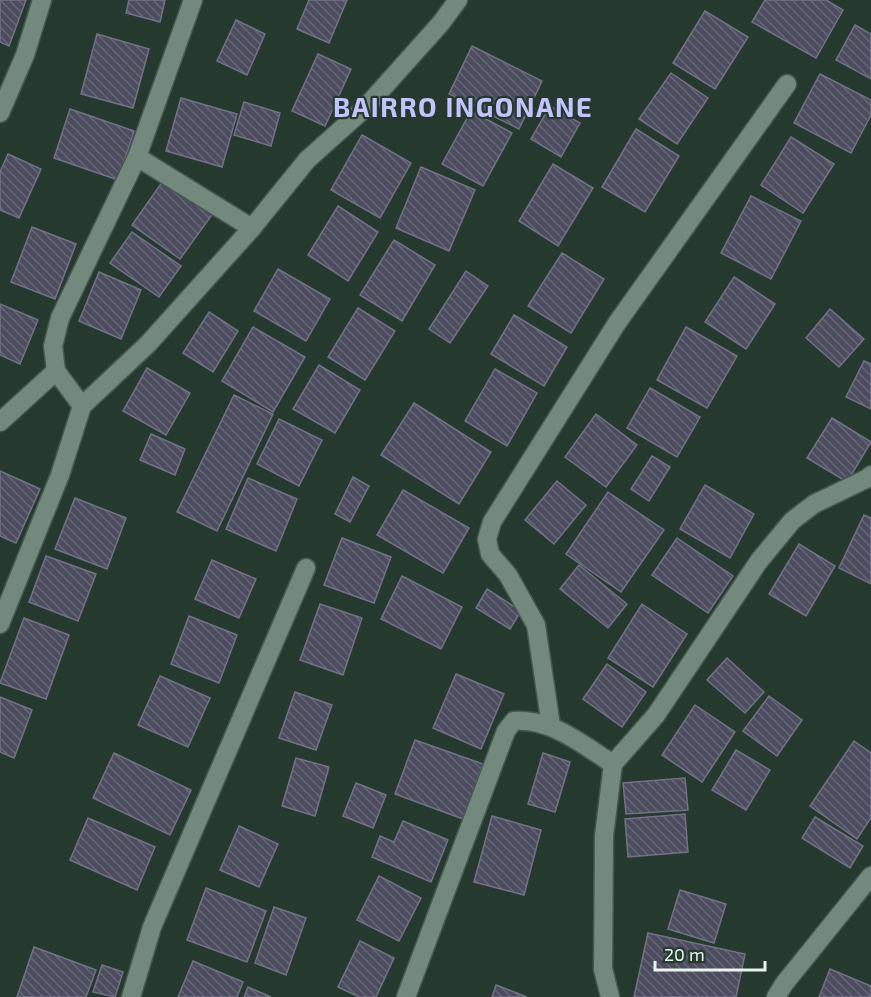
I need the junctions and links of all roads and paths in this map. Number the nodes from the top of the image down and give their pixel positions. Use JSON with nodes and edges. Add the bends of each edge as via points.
{"nodes":[{"id":1,"x":42,"y":0,"type":"edge"},
{"id":2,"x":194,"y":0,"type":"edge"},
{"id":3,"x":458,"y":0,"type":"edge"},
{"id":4,"x":787,"y":84,"type":"dead end"},
{"id":5,"x":0,"y":113,"type":"edge"},
{"id":6,"x":137,"y":157,"type":"junction"},
{"id":7,"x":252,"y":228,"type":"junction"},
{"id":8,"x":56,"y":371,"type":"junction"},
{"id":9,"x":82,"y":406,"type":"junction"},
{"id":10,"x":0,"y":422,"type":"edge"},
{"id":11,"x":871,"y":475,"type":"edge"},
{"id":12,"x":306,"y":568,"type":"dead end"},
{"id":13,"x":0,"y":624,"type":"edge"},
{"id":14,"x":551,"y":726,"type":"junction"},
{"id":15,"x":614,"y":764,"type":"junction"},
{"id":16,"x":871,"y":876,"type":"edge"},
{"id":17,"x":131,"y":997,"type":"edge"},
{"id":18,"x":405,"y":997,"type":"edge"},
{"id":19,"x":610,"y":997,"type":"edge"},
{"id":20,"x":776,"y":997,"type":"edge"}],
"edges":[{"from":1,"to":5,"type":"street","via":[[25,55]]},
{"from":2,"to":6,"type":"street"},
{"from":3,"to":7,"type":"street","via":[[365,108],[307,160]]},
{"from":4,"to":14,"type":"street","via":[[617,323],[492,522],[487,539],[490,554],[508,575],[536,625]]},
{"from":6,"to":7,"type":"street"},
{"from":6,"to":8,"type":"street","via":[[60,318],[52,346]]},
{"from":7,"to":9,"type":"street","via":[[148,344]]},
{"from":8,"to":9,"type":"street"},
{"from":8,"to":10,"type":"street"},
{"from":9,"to":13,"type":"street","via":[[60,475]]},
{"from":11,"to":15,"type":"street","via":[[814,504],[792,521],[759,561],[656,715]]},
{"from":12,"to":17,"type":"street","via":[[152,927]]},
{"from":14,"to":15,"type":"street"},
{"from":14,"to":18,"type":"street","via":[[527,720],[514,722],[506,731]]},
{"from":15,"to":19,"type":"street","via":[[604,836],[603,969]]},
{"from":16,"to":20,"type":"street"}]}
